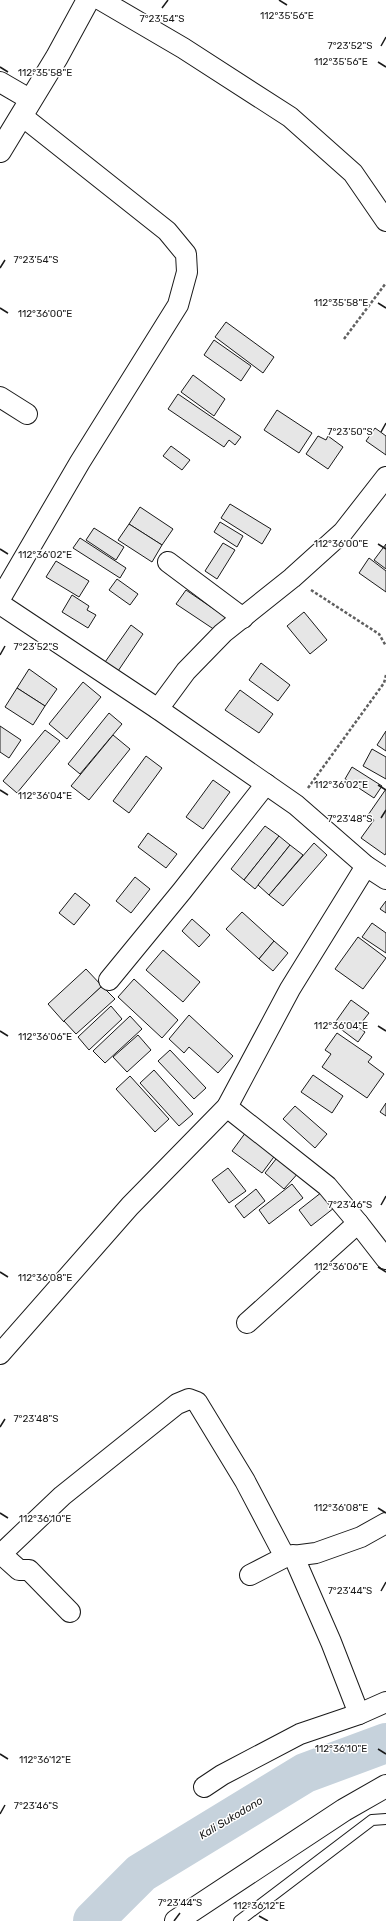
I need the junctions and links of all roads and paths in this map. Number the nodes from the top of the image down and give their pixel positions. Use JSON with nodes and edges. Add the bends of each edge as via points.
{"nodes":[{"id":1,"x":88,"y":0,"type":"edge"},
{"id":2,"x":101,"y":0,"type":"edge"},
{"id":3,"x":0,"y":82,"type":"edge"},
{"id":4,"x":26,"y":108,"type":"junction"},
{"id":5,"x":0,"y":151,"type":"edge"},
{"id":6,"x":386,"y":222,"type":"edge"},
{"id":7,"x":386,"y":283,"type":"edge"},
{"id":8,"x":344,"y":339,"type":"dead end"},
{"id":9,"x":0,"y":397,"type":"edge"},
{"id":10,"x":27,"y":414,"type":"dead end"},
{"id":11,"x":386,"y":477,"type":"edge"},
{"id":12,"x":168,"y":562,"type":"dead end"},
{"id":13,"x":292,"y":578,"type":"junction"},
{"id":14,"x":0,"y":599,"type":"edge"},
{"id":15,"x":0,"y":604,"type":"edge"},
{"id":16,"x":243,"y":618,"type":"junction"},
{"id":17,"x":386,"y":646,"type":"edge"},
{"id":18,"x":386,"y":676,"type":"edge"},
{"id":19,"x":158,"y":709,"type":"junction"},
{"id":20,"x":266,"y":784,"type":"junction"},
{"id":21,"x":296,"y":805,"type":"junction"},
{"id":22,"x":366,"y":866,"type":"junction"},
{"id":23,"x":386,"y":880,"type":"edge"},
{"id":24,"x":109,"y":980,"type":"dead end"},
{"id":25,"x":227,"y":1107,"type":"junction"},
{"id":26,"x":358,"y":1223,"type":"junction"},
{"id":27,"x":386,"y":1259,"type":"edge"},
{"id":28,"x":247,"y":1322,"type":"dead end"},
{"id":29,"x":0,"y":1354,"type":"edge"},
{"id":30,"x":386,"y":1523,"type":"edge"},
{"id":31,"x":1,"y":1553,"type":"edge"},
{"id":32,"x":289,"y":1556,"type":"junction"},
{"id":33,"x":250,"y":1575,"type":"dead end"},
{"id":34,"x":70,"y":1612,"type":"dead end"},
{"id":35,"x":386,"y":1702,"type":"edge"},
{"id":36,"x":359,"y":1714,"type":"junction"},
{"id":37,"x":386,"y":1786,"type":"edge"},
{"id":38,"x":204,"y":1787,"type":"dead end"},
{"id":39,"x":386,"y":1818,"type":"edge"},
{"id":40,"x":176,"y":1921,"type":"edge"},
{"id":41,"x":239,"y":1921,"type":"edge"}],
"edges":[{"from":1,"to":4,"type":"street"},
{"from":2,"to":6,"type":"street","via":[[184,48],[290,117],[353,173]]},
{"from":3,"to":4,"type":"street"},
{"from":4,"to":5,"type":"street"},
{"from":4,"to":14,"type":"street","via":[[167,231],[186,254],[187,272],[178,305],[80,462]]},
{"from":7,"to":8,"type":"path"},
{"from":9,"to":10,"type":"street"},
{"from":11,"to":13,"type":"street","via":[[343,532]]},
{"from":12,"to":16,"type":"street"},
{"from":13,"to":16,"type":"street"},
{"from":13,"to":17,"type":"path","via":[[379,634]]},
{"from":15,"to":19,"type":"street"},
{"from":16,"to":19,"type":"street","via":[[223,633],[186,671]]},
{"from":18,"to":21,"type":"path","via":[[384,683]]},
{"from":19,"to":20,"type":"street"},
{"from":20,"to":21,"type":"street"},
{"from":20,"to":24,"type":"street"},
{"from":21,"to":22,"type":"street"},
{"from":22,"to":23,"type":"street"},
{"from":22,"to":25,"type":"street","via":[[290,989]]},
{"from":25,"to":26,"type":"street","via":[[327,1186]]},
{"from":25,"to":29,"type":"street","via":[[130,1206]]},
{"from":26,"to":27,"type":"street"},
{"from":26,"to":28,"type":"street"},
{"from":30,"to":32,"type":"street","via":[[362,1537],[316,1553]]},
{"from":31,"to":32,"type":"street","via":[[62,1496],[177,1404],[189,1398],[197,1402]]},
{"from":31,"to":34,"type":"street","via":[[19,1570],[29,1570]]},
{"from":32,"to":33,"type":"street"},
{"from":32,"to":36,"type":"street","via":[[331,1642]]},
{"from":35,"to":36,"type":"street"},
{"from":36,"to":38,"type":"street","via":[[300,1734]]},
{"from":37,"to":40,"type":"street","via":[[318,1826]]},
{"from":39,"to":41,"type":"lane","via":[[372,1820]]}]}
